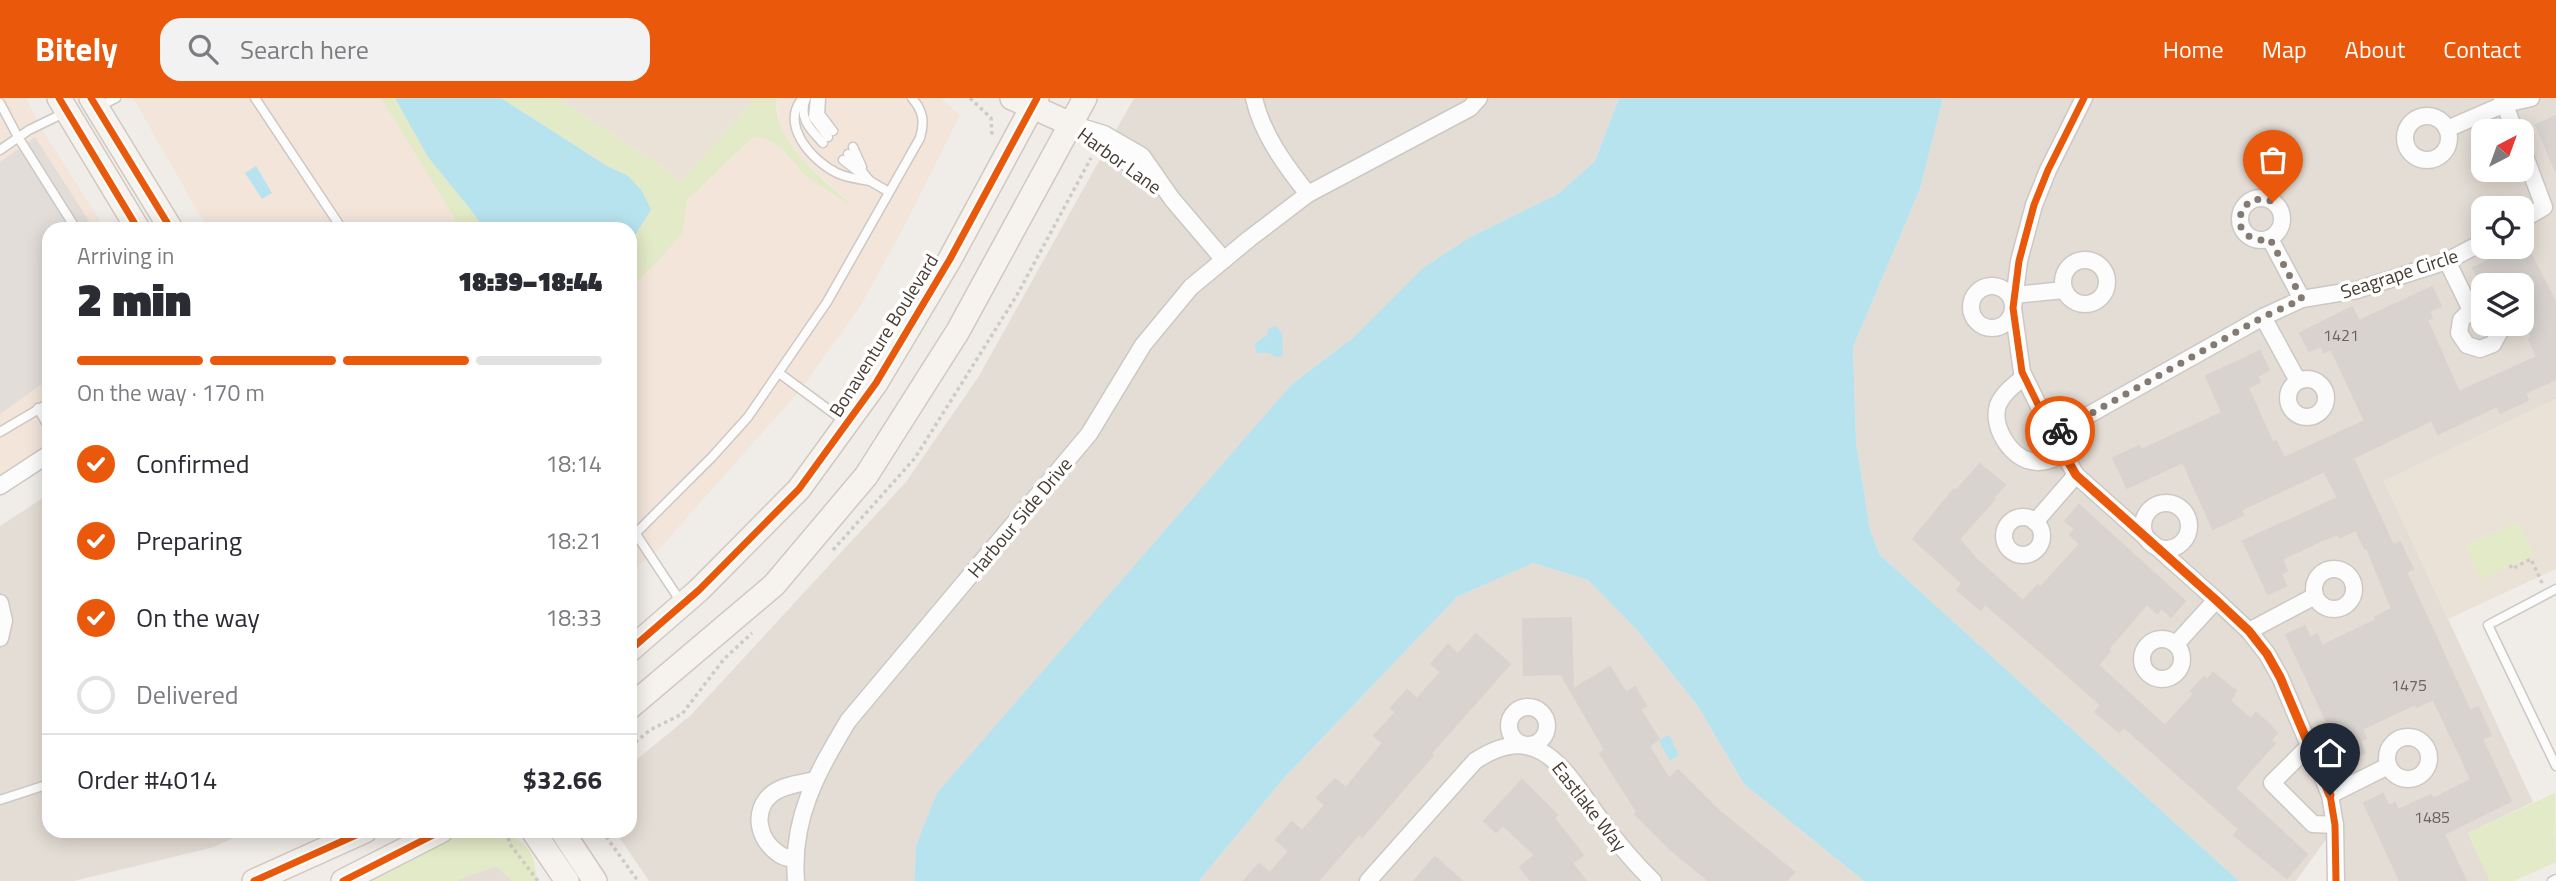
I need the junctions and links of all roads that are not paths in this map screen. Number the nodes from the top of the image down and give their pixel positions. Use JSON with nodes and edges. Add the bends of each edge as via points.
{"nodes":[{"id":1,"x":255,"y":98,"type":"edge"},
{"id":2,"x":804,"y":98,"type":"edge"},
{"id":3,"x":815,"y":98,"type":"edge"},
{"id":4,"x":821,"y":98,"type":"edge"},
{"id":5,"x":912,"y":98,"type":"edge"},
{"id":6,"x":1085,"y":98,"type":"edge"},
{"id":7,"x":1254,"y":98,"type":"edge"},
{"id":8,"x":1479,"y":98,"type":"edge"},
{"id":9,"x":2084,"y":98,"type":"edge"},
{"id":10,"x":2530,"y":98,"type":"edge"},
{"id":11,"x":101,"y":101,"type":"edge"},
{"id":12,"x":2504,"y":101,"type":"edge"},
{"id":13,"x":1027,"y":102,"type":"edge"},
{"id":14,"x":0,"y":103,"type":"edge"},
{"id":15,"x":62,"y":105,"type":"edge"},
{"id":16,"x":2511,"y":119,"type":"edge"},
{"id":17,"x":1071,"y":124,"type":"junction"},
{"id":18,"x":2447,"y":129,"type":"dead end"},
{"id":19,"x":18,"y":137,"type":"junction"},
{"id":20,"x":828,"y":137,"type":"junction"},
{"id":21,"x":0,"y":149,"type":"edge"},
{"id":22,"x":848,"y":153,"type":"dead end"},
{"id":23,"x":1142,"y":164,"type":"junction"},
{"id":24,"x":2534,"y":175,"type":"edge"},
{"id":25,"x":868,"y":178,"type":"junction"},
{"id":26,"x":889,"y":192,"type":"junction"},
{"id":27,"x":1308,"y":194,"type":"junction"},
{"id":28,"x":2550,"y":210,"type":"edge"},
{"id":29,"x":72,"y":222,"type":"edge"},
{"id":30,"x":134,"y":222,"type":"edge"},
{"id":31,"x":167,"y":222,"type":"edge"},
{"id":32,"x":337,"y":222,"type":"edge"},
{"id":33,"x":2270,"y":239,"type":"dead end"},
{"id":34,"x":2471,"y":248,"type":"edge"},
{"id":35,"x":1223,"y":260,"type":"junction"},
{"id":36,"x":2447,"y":261,"type":"junction"},
{"id":37,"x":2064,"y":290,"type":"dead end"},
{"id":38,"x":2302,"y":299,"type":"junction"},
{"id":39,"x":2471,"y":299,"type":"edge"},
{"id":40,"x":2013,"y":302,"type":"junction"},
{"id":41,"x":2471,"y":313,"type":"edge"},
{"id":42,"x":2263,"y":317,"type":"junction"},
{"id":43,"x":2497,"y":336,"type":"edge"},
{"id":44,"x":779,"y":373,"type":"junction"},
{"id":45,"x":2024,"y":376,"type":"junction"},
{"id":46,"x":2298,"y":380,"type":"dead end"},
{"id":47,"x":42,"y":406,"type":"edge"},
{"id":48,"x":38,"y":408,"type":"junction"},
{"id":49,"x":42,"y":415,"type":"edge"},
{"id":50,"x":847,"y":423,"type":"junction"},
{"id":51,"x":2,"y":431,"type":"edge"},
{"id":52,"x":2053,"y":435,"type":"junction"},
{"id":53,"x":2063,"y":454,"type":"junction"},
{"id":54,"x":42,"y":459,"type":"edge"},
{"id":55,"x":2076,"y":475,"type":"junction"},
{"id":56,"x":0,"y":486,"type":"edge"},
{"id":57,"x":2035,"y":522,"type":"dead end"},
{"id":58,"x":637,"y":533,"type":"edge"},
{"id":59,"x":637,"y":542,"type":"edge"},
{"id":60,"x":2556,"y":589,"type":"edge"},
{"id":61,"x":2315,"y":596,"type":"dead end"},
{"id":62,"x":2216,"y":600,"type":"junction"},
{"id":63,"x":0,"y":603,"type":"edge"},
{"id":64,"x":682,"y":604,"type":"junction"},
{"id":65,"x":2249,"y":631,"type":"junction"},
{"id":66,"x":0,"y":638,"type":"edge"},
{"id":67,"x":637,"y":644,"type":"edge"},
{"id":68,"x":2175,"y":644,"type":"dead end"},
{"id":69,"x":637,"y":701,"type":"edge"},
{"id":70,"x":2310,"y":746,"type":"junction"},
{"id":71,"x":2388,"y":766,"type":"dead end"},
{"id":72,"x":2556,"y":766,"type":"edge"},
{"id":73,"x":815,"y":780,"type":"junction"},
{"id":74,"x":42,"y":786,"type":"edge"},
{"id":75,"x":2330,"y":795,"type":"junction"},
{"id":76,"x":0,"y":800,"type":"edge"},
{"id":77,"x":2335,"y":825,"type":"junction"},
{"id":78,"x":349,"y":838,"type":"edge"},
{"id":79,"x":427,"y":838,"type":"edge"},
{"id":80,"x":538,"y":838,"type":"edge"},
{"id":81,"x":567,"y":838,"type":"edge"},
{"id":82,"x":794,"y":860,"type":"junction"},
{"id":83,"x":254,"y":881,"type":"edge"},
{"id":84,"x":343,"y":881,"type":"edge"},
{"id":85,"x":567,"y":881,"type":"edge"},
{"id":86,"x":595,"y":881,"type":"edge"},
{"id":87,"x":796,"y":881,"type":"edge"},
{"id":88,"x":1368,"y":881,"type":"edge"},
{"id":89,"x":1653,"y":881,"type":"edge"},
{"id":90,"x":2336,"y":881,"type":"edge"}],
"edges":[{"from":1,"to":32,"type":"lane"},
{"from":2,"to":20,"type":"lane","via":[[803,116],[810,130]]},
{"from":2,"to":25,"type":"lane","via":[[797,105],[795,120],[812,155],[840,175]]},
{"from":3,"to":20,"type":"lane","via":[[813,117]]},
{"from":4,"to":20,"type":"lane","via":[[820,114]]},
{"from":5,"to":26,"type":"lane","via":[[922,113],[922,129]]},
{"from":6,"to":17,"type":"main road"},
{"from":7,"to":27,"type":"street","via":[[1259,120]]},
{"from":8,"to":27,"type":"street","name":"Harbour Side Drive","via":[[1470,108]]},
{"from":9,"to":40,"type":"street","via":[[2034,205]]},
{"from":10,"to":12,"type":"street"},
{"from":11,"to":31,"type":"main road"},
{"from":12,"to":16,"type":"street"},
{"from":12,"to":18,"type":"street"},
{"from":13,"to":17,"type":"main road"},
{"from":13,"to":50,"type":"main road","name":"Bonaventure Boulevard","via":[[950,259]]},
{"from":14,"to":19,"type":"lane"},
{"from":15,"to":19,"type":"lane"},
{"from":15,"to":30,"type":"main road"},
{"from":17,"to":23,"type":"street","name":"Harbor Lane","via":[[1098,145]]},
{"from":17,"to":23,"type":"street","name":"Harbor Lane","via":[[1136,150]]},
{"from":17,"to":69,"type":"main road","via":[[958,331],[866,476],[775,585]]},
{"from":19,"to":21,"type":"lane"},
{"from":19,"to":29,"type":"lane"},
{"from":22,"to":25,"type":"lane"},
{"from":23,"to":35,"type":"street","name":"Harbor Lane"},
{"from":24,"to":28,"type":"street"},
{"from":25,"to":26,"type":"lane"},
{"from":26,"to":44,"type":"lane","via":[[828,302]]},
{"from":27,"to":35,"type":"street","name":"Harbour Side Drive"},
{"from":33,"to":38,"type":"street"},
{"from":34,"to":36,"type":"street","name":"Seagrape Circle"},
{"from":35,"to":73,"type":"street","name":"Harbour Side Drive","via":[[1191,288],[1143,345],[1089,434],[848,721]]},
{"from":36,"to":38,"type":"street","name":"Seagrape Circle","via":[[2357,290]]},
{"from":36,"to":39,"type":"street"},
{"from":37,"to":40,"type":"street"},
{"from":38,"to":42,"type":"street","name":"Seagrape Circle"},
{"from":40,"to":45,"type":"street"},
{"from":41,"to":43,"type":"street","via":[[2461,320],[2462,340],[2480,349],[2493,344]]},
{"from":42,"to":46,"type":"street"},
{"from":42,"to":52,"type":"street","name":"Seagrape Circle"},
{"from":44,"to":50,"type":"lane"},
{"from":44,"to":58,"type":"lane","via":[[748,417]]},
{"from":45,"to":52,"type":"street"},
{"from":45,"to":53,"type":"street","via":[[1997,407],[2000,432],[2028,461]]},
{"from":47,"to":48,"type":"lane"},
{"from":48,"to":49,"type":"lane"},
{"from":48,"to":51,"type":"lane"},
{"from":50,"to":64,"type":"main road","name":"Bonaventure Boulevard","via":[[799,489]]},
{"from":52,"to":53,"type":"street"},
{"from":53,"to":55,"type":"street"},
{"from":54,"to":56,"type":"street"},
{"from":55,"to":57,"type":"street"},
{"from":55,"to":62,"type":"street"},
{"from":59,"to":64,"type":"lane"},
{"from":60,"to":72,"type":"lane","via":[[2488,625]]},
{"from":61,"to":65,"type":"street"},
{"from":62,"to":65,"type":"street"},
{"from":62,"to":68,"type":"street"},
{"from":63,"to":66,"type":"street","via":[[4,621]]},
{"from":64,"to":67,"type":"main road","name":"Bonaventure Boulevard"},
{"from":65,"to":70,"type":"street","via":[[2280,677]]},
{"from":70,"to":75,"type":"street"},
{"from":70,"to":77,"type":"street","via":[[2272,783],[2313,824]]},
{"from":71,"to":75,"type":"street"},
{"from":73,"to":82,"type":"street","name":"Harbour Side Drive","via":[[797,832]]},
{"from":73,"to":82,"type":"street","via":[[775,792],[759,814],[767,843]]},
{"from":74,"to":76,"type":"lane"},
{"from":75,"to":77,"type":"street"},
{"from":77,"to":90,"type":"street"},
{"from":78,"to":83,"type":"main road"},
{"from":79,"to":84,"type":"main road"},
{"from":80,"to":85,"type":"main road"},
{"from":81,"to":86,"type":"main road"},
{"from":82,"to":87,"type":"street","name":"Harbour Side Drive"},
{"from":88,"to":89,"type":"street","name":"Eastlake Way","via":[[1475,761],[1490,751],[1521,744],[1558,761]]}]}
